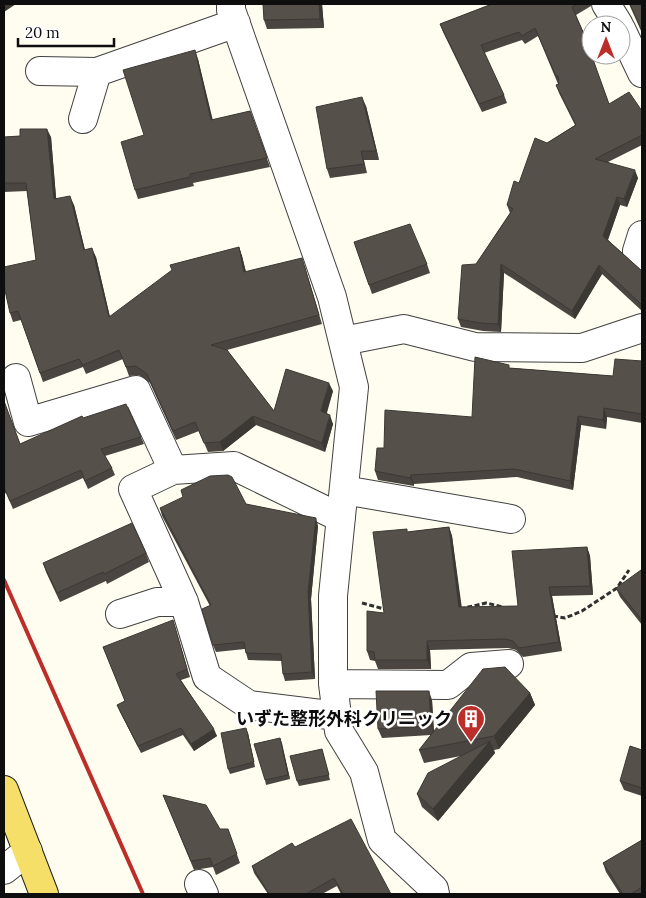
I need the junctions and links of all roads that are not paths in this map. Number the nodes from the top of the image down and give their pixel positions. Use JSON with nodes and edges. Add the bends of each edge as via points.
{"nodes":[{"id":1,"x":606,"y":4,"type":"edge"},
{"id":2,"x":234,"y":13,"type":"edge"},
{"id":3,"x":613,"y":15,"type":"edge"},
{"id":4,"x":631,"y":50,"type":"edge"},
{"id":5,"x":40,"y":71,"type":"dead end"},
{"id":6,"x":96,"y":72,"type":"junction"},
{"id":7,"x":642,"y":73,"type":"edge"},
{"id":8,"x":83,"y":119,"type":"dead end"},
{"id":9,"x":642,"y":235,"type":"edge"},
{"id":10,"x":642,"y":257,"type":"edge"},
{"id":11,"x":642,"y":328,"type":"edge"},
{"id":12,"x":343,"y":341,"type":"junction"},
{"id":13,"x":16,"y":378,"type":"dead end"},
{"id":14,"x":173,"y":470,"type":"junction"},
{"id":15,"x":344,"y":490,"type":"junction"},
{"id":16,"x":341,"y":518,"type":"junction"},
{"id":17,"x":511,"y":519,"type":"dead end"},
{"id":18,"x":184,"y":602,"type":"junction"},
{"id":19,"x":120,"y":614,"type":"dead end"},
{"id":20,"x":509,"y":664,"type":"dead end"},
{"id":21,"x":333,"y":684,"type":"junction"},
{"id":22,"x":337,"y":716,"type":"junction"},
{"id":23,"x":4,"y":790,"type":"edge"},
{"id":24,"x":28,"y":851,"type":"junction"},
{"id":25,"x":4,"y":870,"type":"edge"},
{"id":26,"x":44,"y":894,"type":"edge"},
{"id":27,"x":435,"y":894,"type":"edge"}],
"edges":[{"from":1,"to":3,"type":"street"},
{"from":2,"to":6,"type":"street"},
{"from":2,"to":12,"type":"street","via":[[332,297]]},
{"from":4,"to":7,"type":"street"},
{"from":5,"to":6,"type":"street"},
{"from":6,"to":8,"type":"street"},
{"from":9,"to":10,"type":"street","via":[[637,251]]},
{"from":11,"to":12,"type":"street","via":[[582,348],[475,347],[404,328]]},
{"from":12,"to":15,"type":"street","via":[[354,386]]},
{"from":13,"to":14,"type":"street","via":[[28,422],[136,390]]},
{"from":14,"to":16,"type":"street","via":[[234,466]]},
{"from":14,"to":18,"type":"street","via":[[133,489]]},
{"from":15,"to":16,"type":"street"},
{"from":15,"to":17,"type":"street"},
{"from":16,"to":21,"type":"street","via":[[332,596]]},
{"from":18,"to":19,"type":"street","via":[[157,602]]},
{"from":18,"to":22,"type":"street","via":[[207,677],[249,705]]},
{"from":20,"to":21,"type":"street","via":[[471,667],[448,685]]},
{"from":21,"to":22,"type":"street"},
{"from":22,"to":27,"type":"street","via":[[339,731],[364,772],[382,840],[434,889]]},
{"from":23,"to":24,"type":"main road"},
{"from":24,"to":25,"type":"street"},
{"from":24,"to":26,"type":"main road"}]}
